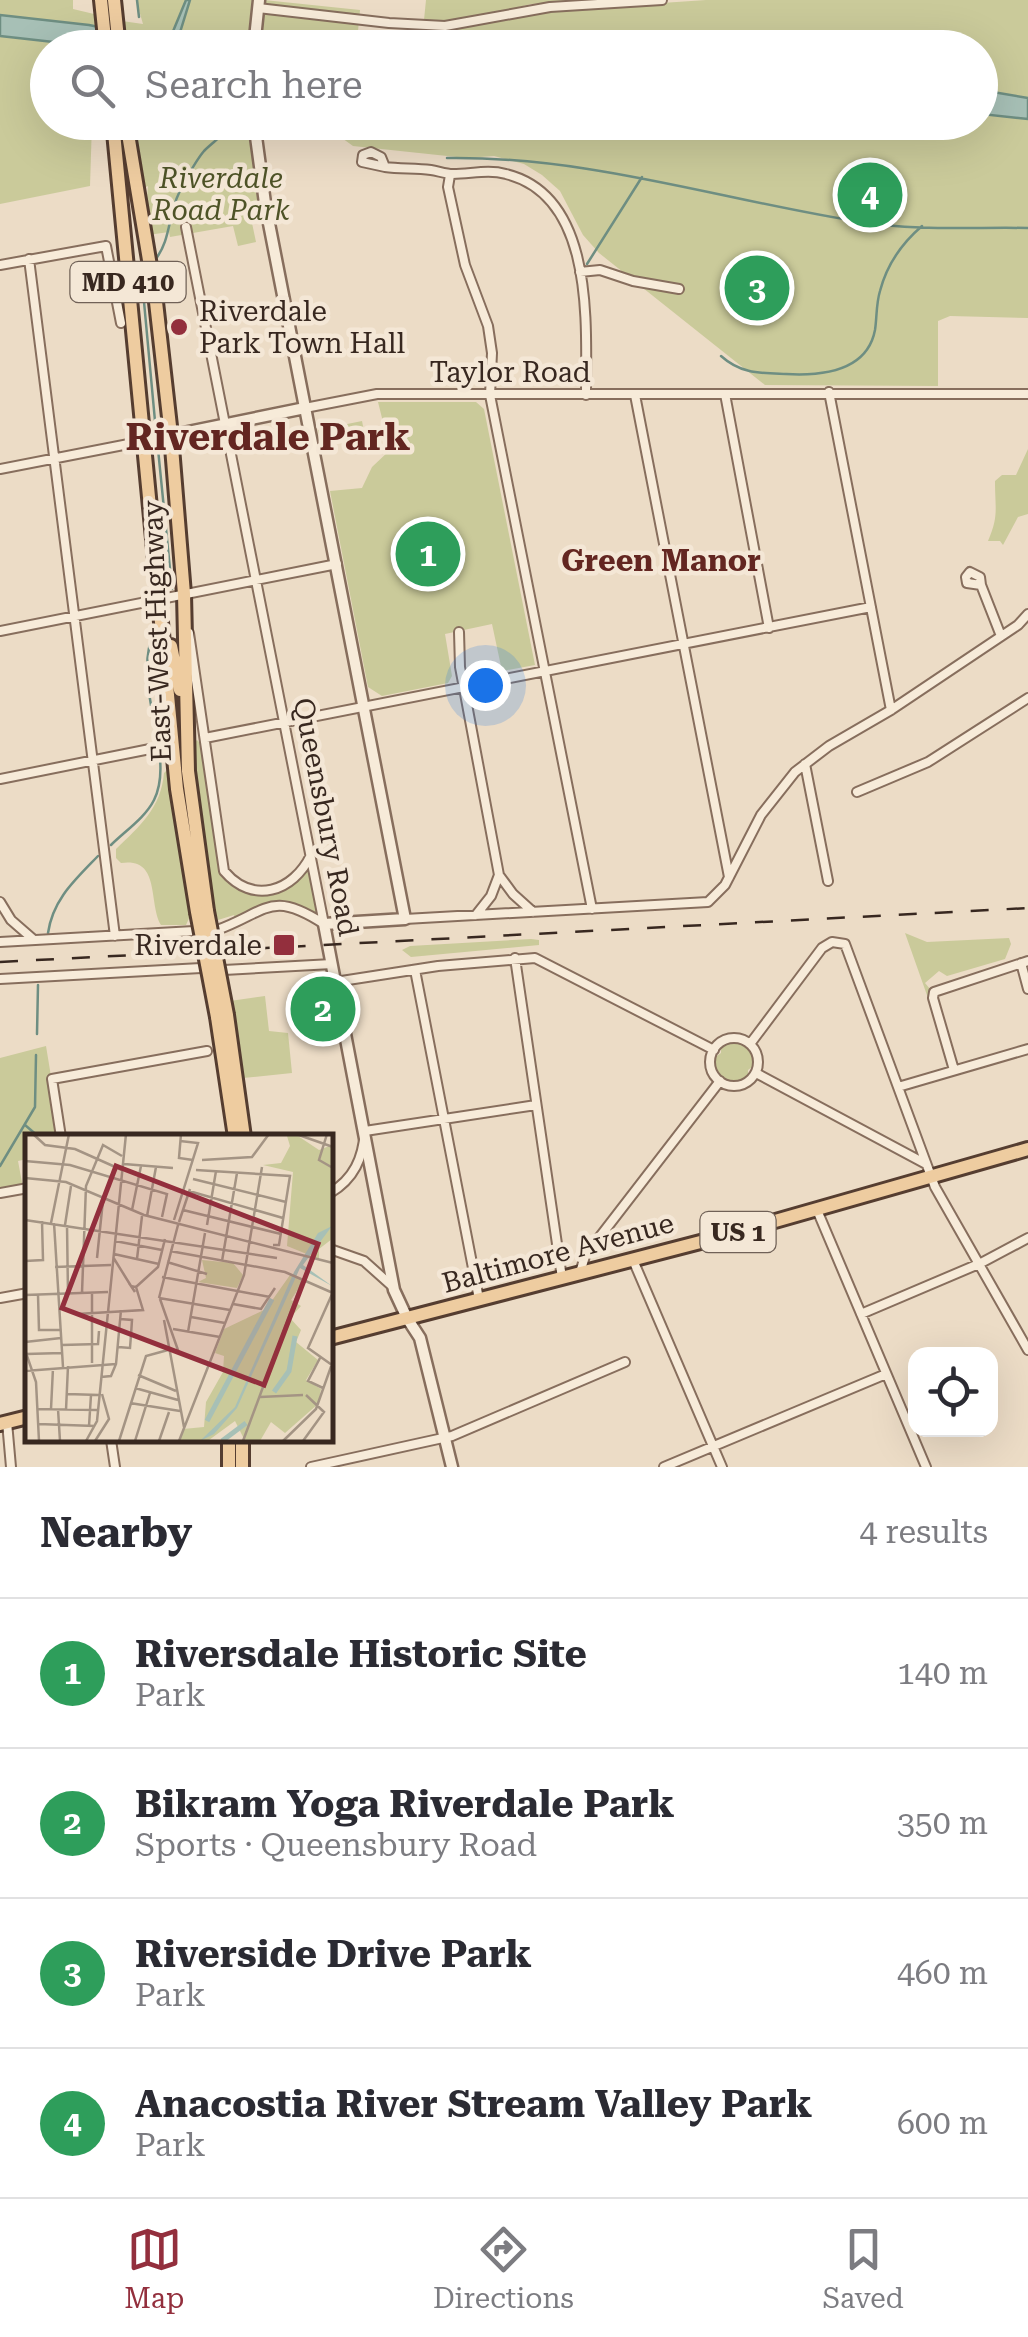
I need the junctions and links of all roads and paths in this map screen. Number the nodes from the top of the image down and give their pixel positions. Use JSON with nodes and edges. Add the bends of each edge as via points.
{"nodes":[{"id":1,"x":662,"y":0,"type":"edge"},
{"id":2,"x":259,"y":4,"type":"edge"},
{"id":3,"x":256,"y":30,"type":"edge"},
{"id":4,"x":115,"y":140,"type":"edge"},
{"id":5,"x":129,"y":140,"type":"edge"},
{"id":6,"x":256,"y":140,"type":"edge"},
{"id":7,"x":385,"y":166,"type":"dead end"},
{"id":8,"x":450,"y":175,"type":"junction"},
{"id":9,"x":186,"y":227,"type":"dead end"},
{"id":10,"x":29,"y":260,"type":"junction"},
{"id":11,"x":0,"y":265,"type":"edge"},
{"id":12,"x":580,"y":272,"type":"junction"},
{"id":13,"x":679,"y":288,"type":"dead end"},
{"id":14,"x":122,"y":323,"type":"dead end"},
{"id":15,"x":830,"y":392,"type":"junction"},
{"id":16,"x":586,"y":394,"type":"junction"},
{"id":17,"x":634,"y":394,"type":"junction"},
{"id":18,"x":724,"y":394,"type":"junction"},
{"id":19,"x":1028,"y":394,"type":"edge"},
{"id":20,"x":490,"y":395,"type":"junction"},
{"id":21,"x":305,"y":408,"type":"junction"},
{"id":22,"x":227,"y":424,"type":"junction"},
{"id":23,"x":171,"y":435,"type":"junction"},
{"id":24,"x":144,"y":440,"type":"junction"},
{"id":25,"x":54,"y":458,"type":"junction"},
{"id":26,"x":0,"y":469,"type":"edge"},
{"id":27,"x":337,"y":564,"type":"junction"},
{"id":28,"x":258,"y":580,"type":"junction"},
{"id":29,"x":981,"y":585,"type":"dead end"},
{"id":30,"x":184,"y":594,"type":"junction"},
{"id":31,"x":158,"y":599,"type":"junction"},
{"id":32,"x":871,"y":607,"type":"junction"},
{"id":33,"x":1028,"y":614,"type":"edge"},
{"id":34,"x":74,"y":616,"type":"junction"},
{"id":35,"x":184,"y":616,"type":"junction"},
{"id":36,"x":769,"y":628,"type":"junction"},
{"id":37,"x":0,"y":630,"type":"edge"},
{"id":38,"x":460,"y":632,"type":"dead end"},
{"id":39,"x":1002,"y":636,"type":"junction"},
{"id":40,"x":684,"y":644,"type":"junction"},
{"id":41,"x":544,"y":672,"type":"junction"},
{"id":42,"x":464,"y":688,"type":"junction"},
{"id":43,"x":1028,"y":698,"type":"edge"},
{"id":44,"x":364,"y":707,"type":"junction"},
{"id":45,"x":890,"y":710,"type":"junction"},
{"id":46,"x":186,"y":716,"type":"junction"},
{"id":47,"x":286,"y":722,"type":"junction"},
{"id":48,"x":205,"y":738,"type":"junction"},
{"id":49,"x":150,"y":749,"type":"dead end"},
{"id":50,"x":93,"y":760,"type":"junction"},
{"id":51,"x":805,"y":764,"type":"junction"},
{"id":52,"x":0,"y":779,"type":"edge"},
{"id":53,"x":856,"y":792,"type":"dead end"},
{"id":54,"x":311,"y":855,"type":"junction"},
{"id":55,"x":499,"y":875,"type":"junction"},
{"id":56,"x":729,"y":877,"type":"junction"},
{"id":57,"x":828,"y":881,"type":"dead end"},
{"id":58,"x":265,"y":892,"type":"junction"},
{"id":59,"x":0,"y":902,"type":"edge"},
{"id":60,"x":267,"y":906,"type":"junction"},
{"id":61,"x":592,"y":908,"type":"junction"},
{"id":62,"x":202,"y":911,"type":"junction"},
{"id":63,"x":532,"y":912,"type":"junction"},
{"id":64,"x":476,"y":915,"type":"junction"},
{"id":65,"x":405,"y":920,"type":"junction"},
{"id":66,"x":324,"y":924,"type":"junction"},
{"id":67,"x":216,"y":930,"type":"dead end"},
{"id":68,"x":194,"y":931,"type":"dead end"},
{"id":69,"x":115,"y":936,"type":"junction"},
{"id":70,"x":34,"y":940,"type":"junction"},
{"id":71,"x":0,"y":942,"type":"edge"},
{"id":72,"x":515,"y":958,"type":"junction"},
{"id":73,"x":1024,"y":962,"type":"edge"},
{"id":74,"x":332,"y":964,"type":"junction"},
{"id":75,"x":201,"y":968,"type":"dead end"},
{"id":76,"x":224,"y":970,"type":"dead end"},
{"id":77,"x":415,"y":970,"type":"junction"},
{"id":78,"x":0,"y":980,"type":"edge"},
{"id":79,"x":335,"y":982,"type":"junction"},
{"id":80,"x":1028,"y":989,"type":"edge"},
{"id":81,"x":222,"y":1016,"type":"junction"},
{"id":82,"x":750,"y":1044,"type":"junction"},
{"id":83,"x":1028,"y":1049,"type":"edge"},
{"id":84,"x":714,"y":1050,"type":"junction"},
{"id":85,"x":207,"y":1052,"type":"dead end"},
{"id":86,"x":954,"y":1070,"type":"junction"},
{"id":87,"x":756,"y":1073,"type":"junction"},
{"id":88,"x":720,"y":1081,"type":"junction"},
{"id":89,"x":898,"y":1087,"type":"junction"},
{"id":90,"x":536,"y":1104,"type":"junction"},
{"id":91,"x":444,"y":1119,"type":"junction"},
{"id":92,"x":365,"y":1130,"type":"junction"},
{"id":93,"x":61,"y":1134,"type":"edge"},
{"id":94,"x":235,"y":1134,"type":"edge"},
{"id":95,"x":243,"y":1134,"type":"edge"},
{"id":96,"x":1028,"y":1149,"type":"edge"},
{"id":97,"x":928,"y":1170,"type":"junction"},
{"id":98,"x":25,"y":1189,"type":"edge"},
{"id":99,"x":332,"y":1192,"type":"edge"},
{"id":100,"x":0,"y":1193,"type":"edge"},
{"id":101,"x":816,"y":1210,"type":"junction"},
{"id":102,"x":1028,"y":1238,"type":"edge"},
{"id":103,"x":332,"y":1250,"type":"edge"},
{"id":104,"x":633,"y":1259,"type":"junction"},
{"id":105,"x":980,"y":1263,"type":"junction"},
{"id":106,"x":580,"y":1273,"type":"junction"},
{"id":107,"x":562,"y":1278,"type":"junction"},
{"id":108,"x":394,"y":1290,"type":"junction"},
{"id":109,"x":25,"y":1294,"type":"edge"},
{"id":110,"x":0,"y":1298,"type":"edge"},
{"id":111,"x":479,"y":1299,"type":"junction"},
{"id":112,"x":861,"y":1314,"type":"junction"},
{"id":113,"x":406,"y":1318,"type":"junction"},
{"id":114,"x":332,"y":1337,"type":"edge"},
{"id":115,"x":1028,"y":1350,"type":"edge"},
{"id":116,"x":625,"y":1362,"type":"dead end"},
{"id":117,"x":886,"y":1374,"type":"junction"},
{"id":118,"x":3,"y":1423,"type":"edge"},
{"id":119,"x":445,"y":1436,"type":"junction"},
{"id":120,"x":111,"y":1442,"type":"edge"},
{"id":121,"x":229,"y":1442,"type":"edge"},
{"id":122,"x":714,"y":1447,"type":"junction"},
{"id":123,"x":924,"y":1464,"type":"edge"},
{"id":124,"x":11,"y":1467,"type":"edge"},
{"id":125,"x":114,"y":1467,"type":"edge"},
{"id":126,"x":228,"y":1467,"type":"edge"},
{"id":127,"x":311,"y":1467,"type":"edge"},
{"id":128,"x":452,"y":1467,"type":"edge"},
{"id":129,"x":664,"y":1467,"type":"edge"},
{"id":130,"x":722,"y":1467,"type":"edge"},
{"id":131,"x":909,"y":1467,"type":"edge"}],
"edges":[{"from":1,"to":2,"type":"street","via":[[528,10],[445,26]]},
{"from":2,"to":3,"type":"street"},
{"from":4,"to":24,"type":"main road","name":"East-West Highway","number":"MD 410"},
{"from":5,"to":23,"type":"main road","name":"East-West Highway","number":"MD 410"},
{"from":6,"to":21,"type":"street"},
{"from":7,"to":8,"type":"street"},
{"from":8,"to":12,"type":"street","via":[[500,172],[542,192],[562,216]]},
{"from":8,"to":20,"type":"street","via":[[464,265],[490,340]]},
{"from":9,"to":22,"type":"street","name":"Queensbury Road"},
{"from":10,"to":11,"type":"street"},
{"from":10,"to":14,"type":"street","via":[[106,246]]},
{"from":10,"to":25,"type":"street"},
{"from":12,"to":13,"type":"street","via":[[600,270]]},
{"from":12,"to":16,"type":"street"},
{"from":15,"to":18,"type":"street","name":"Taylor Road"},
{"from":15,"to":19,"type":"street","name":"Taylor Road"},
{"from":15,"to":32,"type":"street"},
{"from":16,"to":17,"type":"street","name":"Taylor Road"},
{"from":16,"to":20,"type":"street","name":"Taylor Road"},
{"from":17,"to":18,"type":"street","name":"Taylor Road"},
{"from":17,"to":40,"type":"street"},
{"from":18,"to":36,"type":"street"},
{"from":20,"to":21,"type":"street","name":"Taylor Road","via":[[377,394]]},
{"from":20,"to":41,"type":"street"},
{"from":21,"to":22,"type":"street","name":"Taylor Road"},
{"from":21,"to":27,"type":"street"},
{"from":22,"to":23,"type":"street","name":"Taylor Road"},
{"from":22,"to":28,"type":"street","name":"Queensbury Road"},
{"from":23,"to":24,"type":"street","name":"Taylor Road"},
{"from":23,"to":30,"type":"main road","name":"East-West Highway","number":"MD 410"},
{"from":24,"to":25,"type":"street","name":"Taylor Road"},
{"from":24,"to":31,"type":"main road","name":"East-West Highway","number":"MD 410"},
{"from":25,"to":26,"type":"street","name":"Taylor Road"},
{"from":25,"to":34,"type":"street"},
{"from":27,"to":28,"type":"street"},
{"from":27,"to":44,"type":"street"},
{"from":28,"to":30,"type":"street"},
{"from":28,"to":47,"type":"street","name":"Queensbury Road"},
{"from":29,"to":39,"type":"street"},
{"from":30,"to":31,"type":"street"},
{"from":30,"to":35,"type":"main road","name":"East-West Highway","number":"MD 410"},
{"from":31,"to":34,"type":"street"},
{"from":31,"to":46,"type":"main road","via":[[167,612]]},
{"from":31,"to":62,"type":"main road","name":"East-West Highway","number":"MD 410","via":[[177,790]]},
{"from":32,"to":36,"type":"street"},
{"from":32,"to":45,"type":"street"},
{"from":33,"to":39,"type":"street"},
{"from":34,"to":37,"type":"street"},
{"from":34,"to":50,"type":"street"},
{"from":35,"to":46,"type":"main road","name":"East-West Highway","number":"MD 410"},
{"from":35,"to":48,"type":"street"},
{"from":36,"to":40,"type":"street"},
{"from":38,"to":42,"type":"street"},
{"from":39,"to":45,"type":"street"},
{"from":40,"to":41,"type":"street"},
{"from":40,"to":56,"type":"street"},
{"from":41,"to":42,"type":"street"},
{"from":41,"to":61,"type":"street"},
{"from":42,"to":44,"type":"street"},
{"from":42,"to":55,"type":"street"},
{"from":43,"to":53,"type":"street","via":[[928,762]]},
{"from":44,"to":47,"type":"street"},
{"from":44,"to":65,"type":"street"},
{"from":45,"to":51,"type":"street"},
{"from":46,"to":62,"type":"main road","name":"East-West Highway","number":"MD 410"},
{"from":47,"to":48,"type":"street"},
{"from":47,"to":54,"type":"street","name":"Queensbury Road"},
{"from":48,"to":58,"type":"street","via":[[222,866],[234,881]]},
{"from":49,"to":50,"type":"street"},
{"from":50,"to":52,"type":"street"},
{"from":50,"to":69,"type":"street"},
{"from":51,"to":56,"type":"street","via":[[772,797]]},
{"from":51,"to":57,"type":"street"},
{"from":54,"to":58,"type":"street","via":[[290,881]]},
{"from":54,"to":66,"type":"street","name":"Queensbury Road"},
{"from":55,"to":63,"type":"street"},
{"from":55,"to":64,"type":"street"},
{"from":56,"to":61,"type":"street","via":[[708,902]]},
{"from":58,"to":60,"type":"street"},
{"from":59,"to":70,"type":"street"},
{"from":60,"to":66,"type":"street","via":[[292,907]]},
{"from":60,"to":67,"type":"street"},
{"from":61,"to":63,"type":"street"},
{"from":62,"to":81,"type":"main road","name":"East-West Highway","number":"MD 410","bridge":true},
{"from":63,"to":64,"type":"street"},
{"from":64,"to":65,"type":"street"},
{"from":65,"to":66,"type":"street"},
{"from":66,"to":74,"type":"street","name":"Queensbury Road"},
{"from":68,"to":69,"type":"street"},
{"from":69,"to":70,"type":"street"},
{"from":70,"to":71,"type":"street"},
{"from":72,"to":77,"type":"street"},
{"from":72,"to":84,"type":"street","via":[[560,969]]},
{"from":72,"to":90,"type":"street"},
{"from":73,"to":80,"type":"street"},
{"from":73,"to":86,"type":"street","via":[[934,992]]},
{"from":74,"to":76,"type":"street"},
{"from":74,"to":79,"type":"street","name":"Queensbury Road"},
{"from":75,"to":78,"type":"street"},
{"from":77,"to":79,"type":"street"},
{"from":77,"to":91,"type":"street"},
{"from":79,"to":92,"type":"street","name":"Queensbury Road"},
{"from":81,"to":94,"type":"main road","name":"East-West Highway","number":"MD 410"},
{"from":81,"to":95,"type":"main road","name":"East-West Highway","number":"MD 410"},
{"from":82,"to":84,"type":"street","via":[[730,1038]]},
{"from":82,"to":87,"type":"street","via":[[758,1057]]},
{"from":82,"to":89,"type":"street","via":[[822,948],[844,944]]},
{"from":83,"to":86,"type":"street"},
{"from":84,"to":88,"type":"street","via":[[711,1069]]},
{"from":85,"to":93,"type":"street","via":[[52,1079]]},
{"from":86,"to":89,"type":"street"},
{"from":87,"to":88,"type":"street","via":[[739,1086]]},
{"from":87,"to":97,"type":"street"},
{"from":88,"to":106,"type":"street","via":[[585,1256]]},
{"from":89,"to":97,"type":"street"},
{"from":90,"to":91,"type":"street"},
{"from":90,"to":107,"type":"street"},
{"from":91,"to":92,"type":"street"},
{"from":91,"to":111,"type":"street"},
{"from":92,"to":99,"type":"street","via":[[356,1169]]},
{"from":92,"to":108,"type":"street","name":"Queensbury Road"},
{"from":96,"to":97,"type":"main road","name":"Baltimore Avenue","number":"US 1"},
{"from":97,"to":101,"type":"main road","name":"Baltimore Avenue","number":"US 1"},
{"from":97,"to":105,"type":"street"},
{"from":98,"to":100,"type":"street"},
{"from":101,"to":104,"type":"main road","name":"Baltimore Avenue","number":"US 1"},
{"from":101,"to":112,"type":"street"},
{"from":102,"to":105,"type":"street"},
{"from":103,"to":108,"type":"street","via":[[364,1260]]},
{"from":104,"to":106,"type":"main road","name":"Baltimore Avenue","number":"US 1"},
{"from":104,"to":122,"type":"street"},
{"from":105,"to":112,"type":"street"},
{"from":105,"to":115,"type":"street"},
{"from":106,"to":107,"type":"main road","name":"Baltimore Avenue","number":"US 1"},
{"from":107,"to":111,"type":"main road","name":"Baltimore Avenue","number":"US 1"},
{"from":108,"to":113,"type":"street","name":"Queensbury Road"},
{"from":109,"to":110,"type":"street"},
{"from":111,"to":113,"type":"main road","name":"Baltimore Avenue","number":"US 1"},
{"from":112,"to":117,"type":"street"},
{"from":113,"to":114,"type":"main road","name":"Baltimore Avenue","number":"US 1"},
{"from":113,"to":119,"type":"street","name":"Queensbury Road","via":[[420,1338]]},
{"from":116,"to":119,"type":"street"},
{"from":117,"to":122,"type":"street"},
{"from":117,"to":123,"type":"street"},
{"from":118,"to":124,"type":"street"},
{"from":119,"to":127,"type":"street"},
{"from":119,"to":128,"type":"street","name":"Queensbury Road"},
{"from":120,"to":125,"type":"street"},
{"from":121,"to":126,"type":"main road"},
{"from":122,"to":129,"type":"street"},
{"from":122,"to":130,"type":"street"},
{"from":123,"to":131,"type":"street"}]}
